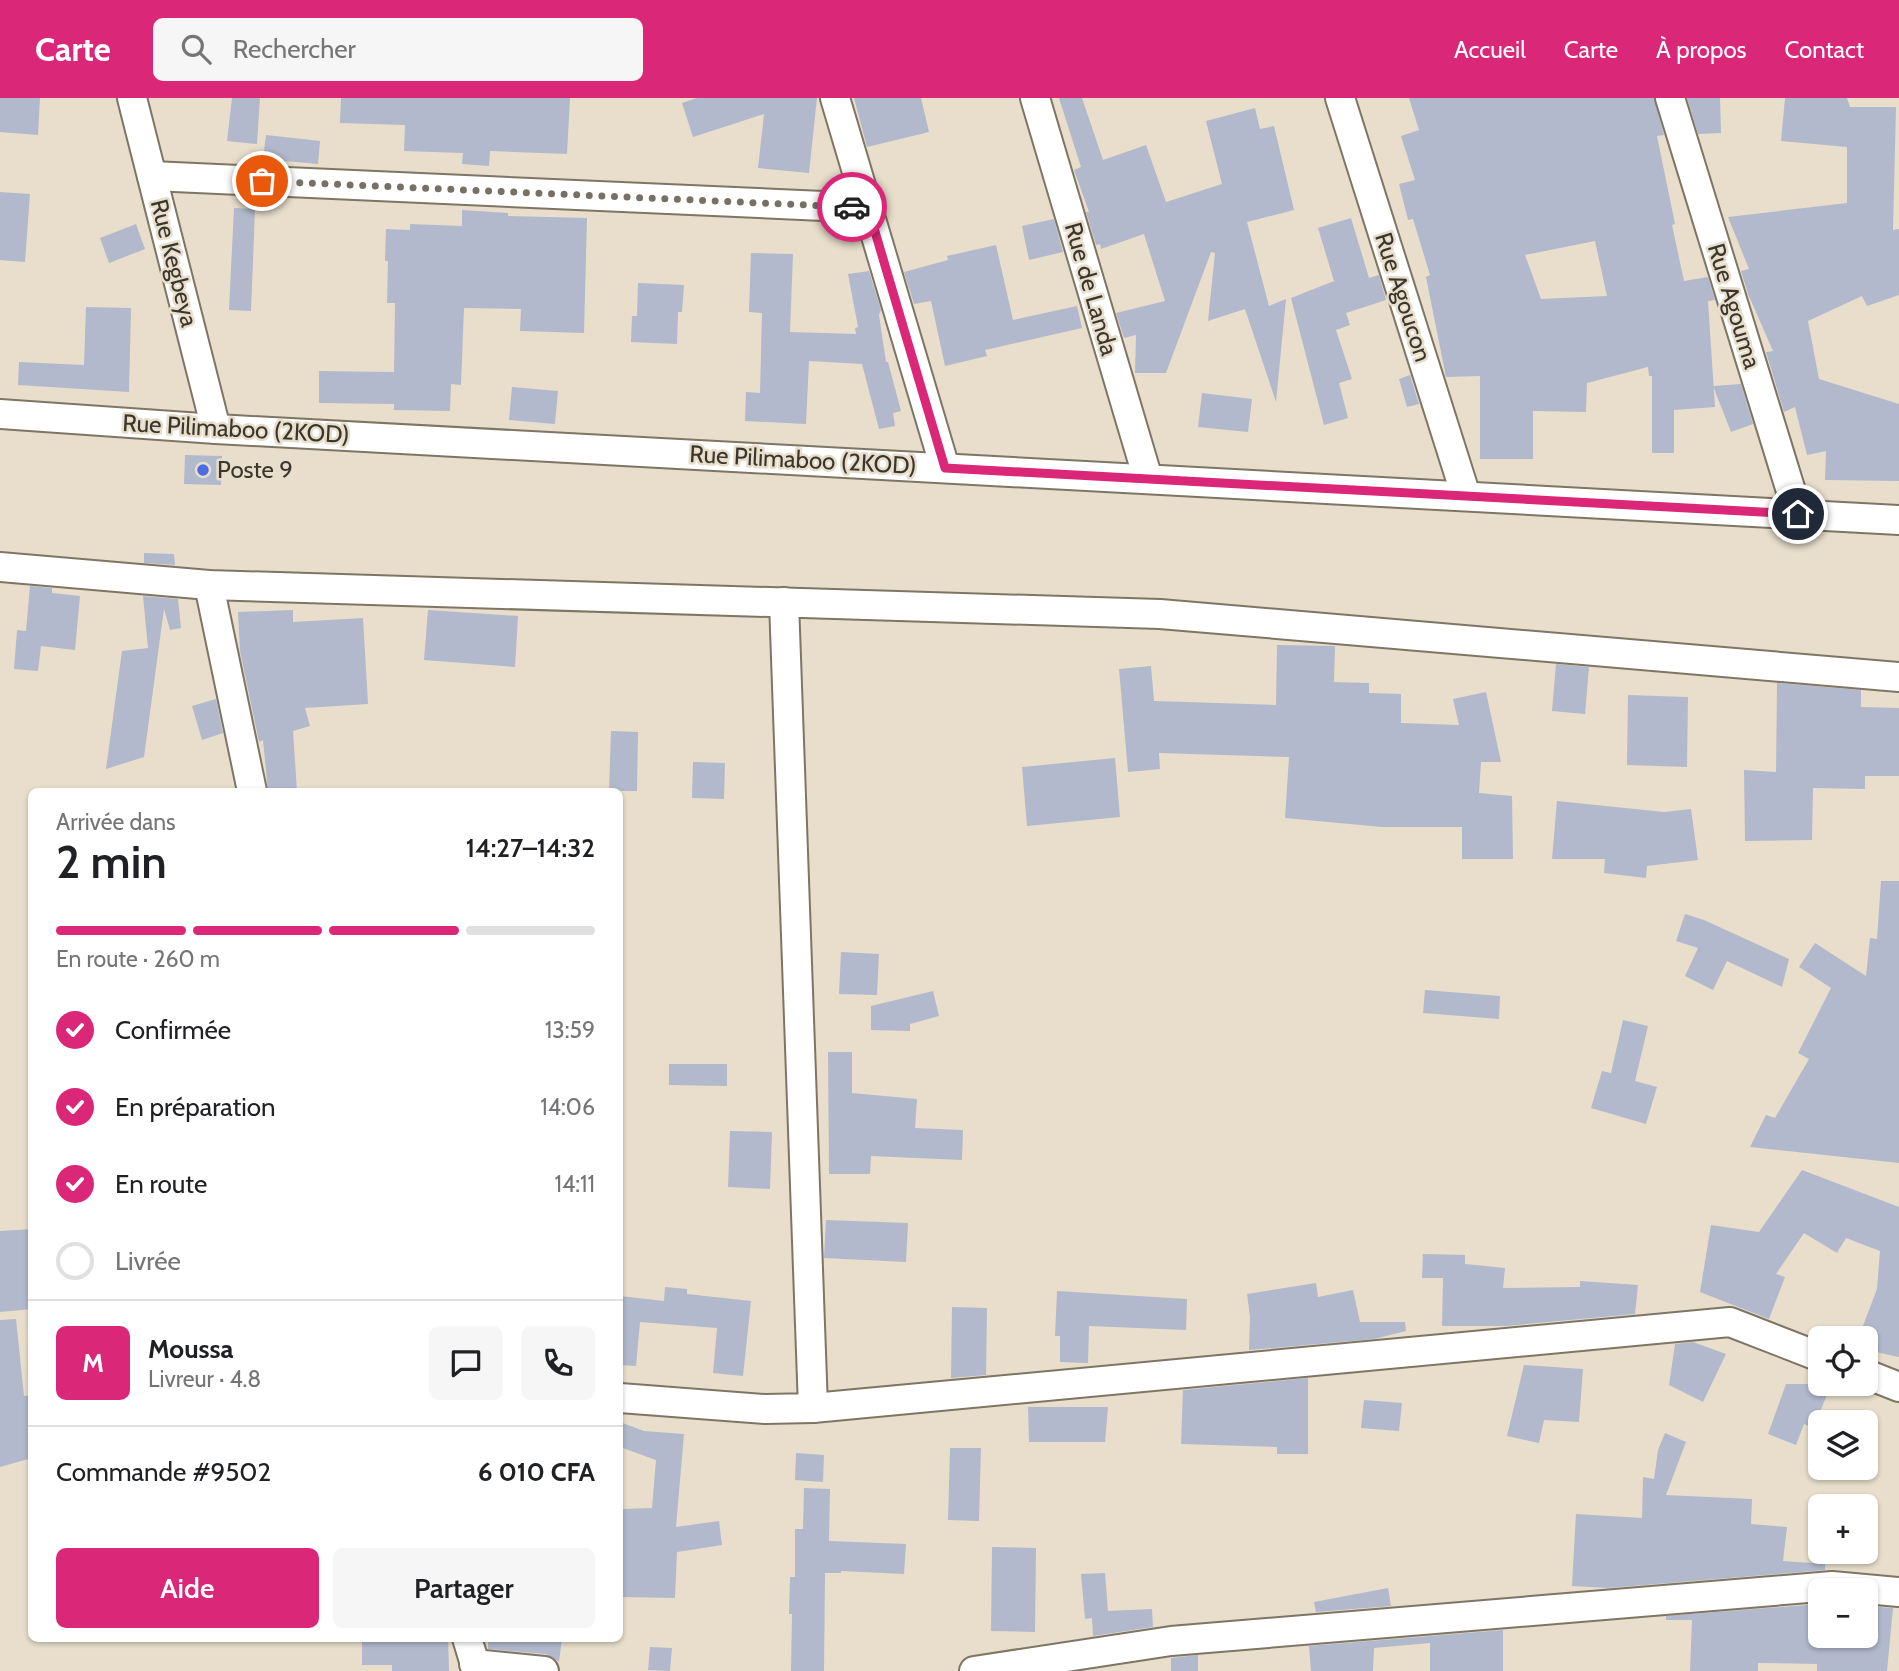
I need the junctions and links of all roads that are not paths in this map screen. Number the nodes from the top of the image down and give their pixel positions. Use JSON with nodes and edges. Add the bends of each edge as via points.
{"nodes":[{"id":1,"x":132,"y":98,"type":"edge"},
{"id":2,"x":835,"y":98,"type":"edge"},
{"id":3,"x":1035,"y":98,"type":"edge"},
{"id":4,"x":1340,"y":98,"type":"edge"},
{"id":5,"x":1670,"y":98,"type":"edge"},
{"id":6,"x":152,"y":176,"type":"junction"},
{"id":7,"x":868,"y":208,"type":"junction"},
{"id":8,"x":0,"y":414,"type":"edge"},
{"id":9,"x":216,"y":429,"type":"junction"},
{"id":10,"x":945,"y":468,"type":"junction"},
{"id":11,"x":1147,"y":479,"type":"junction"},
{"id":12,"x":1466,"y":496,"type":"junction"},
{"id":13,"x":1798,"y":514,"type":"junction"},
{"id":14,"x":1899,"y":520,"type":"edge"},
{"id":15,"x":0,"y":567,"type":"edge"},
{"id":16,"x":209,"y":585,"type":"junction"},
{"id":17,"x":784,"y":602,"type":"junction"},
{"id":18,"x":1899,"y":677,"type":"edge"},
{"id":19,"x":252,"y":788,"type":"edge"},
{"id":20,"x":1808,"y":1352,"type":"edge"},
{"id":21,"x":1878,"y":1379,"type":"edge"},
{"id":22,"x":1899,"y":1387,"type":"edge"},
{"id":23,"x":623,"y":1398,"type":"edge"},
{"id":24,"x":813,"y":1408,"type":"junction"},
{"id":25,"x":1899,"y":1592,"type":"edge"},
{"id":26,"x":473,"y":1658,"type":"edge"},
{"id":27,"x":544,"y":1671,"type":"edge"},
{"id":28,"x":974,"y":1671,"type":"edge"}],
"edges":[{"from":1,"to":6,"type":"street","name":"Rue Kegbeya"},
{"from":2,"to":7,"type":"street"},
{"from":3,"to":11,"type":"street","name":"Rue de Landa"},
{"from":4,"to":12,"type":"street","name":"Rue Agoucon"},
{"from":5,"to":13,"type":"street","name":"Rue Agouma"},
{"from":6,"to":7,"type":"street"},
{"from":6,"to":9,"type":"street","name":"Rue Kegbeya"},
{"from":7,"to":10,"type":"street"},
{"from":8,"to":9,"type":"street","name":"Rue Pilimaboo (2KOD)"},
{"from":9,"to":10,"type":"street","name":"Rue Pilimaboo (2KOD)"},
{"from":10,"to":11,"type":"street","name":"Rue Pilimaboo (2KOD)"},
{"from":11,"to":12,"type":"street","name":"Rue Pilimaboo (2KOD)"},
{"from":12,"to":13,"type":"street","name":"Rue Pilimaboo (2KOD)"},
{"from":13,"to":14,"type":"street","name":"Rue Pilimaboo (2KOD)"},
{"from":15,"to":16,"type":"street"},
{"from":16,"to":17,"type":"street"},
{"from":16,"to":19,"type":"street"},
{"from":17,"to":18,"type":"street","via":[[1160,614]]},
{"from":17,"to":24,"type":"street"},
{"from":20,"to":24,"type":"street","via":[[1730,1322]]},
{"from":21,"to":22,"type":"street"},
{"from":23,"to":24,"type":"street"},
{"from":25,"to":28,"type":"street","via":[[1832,1586],[1171,1641]]},
{"from":26,"to":27,"type":"street"}]}
